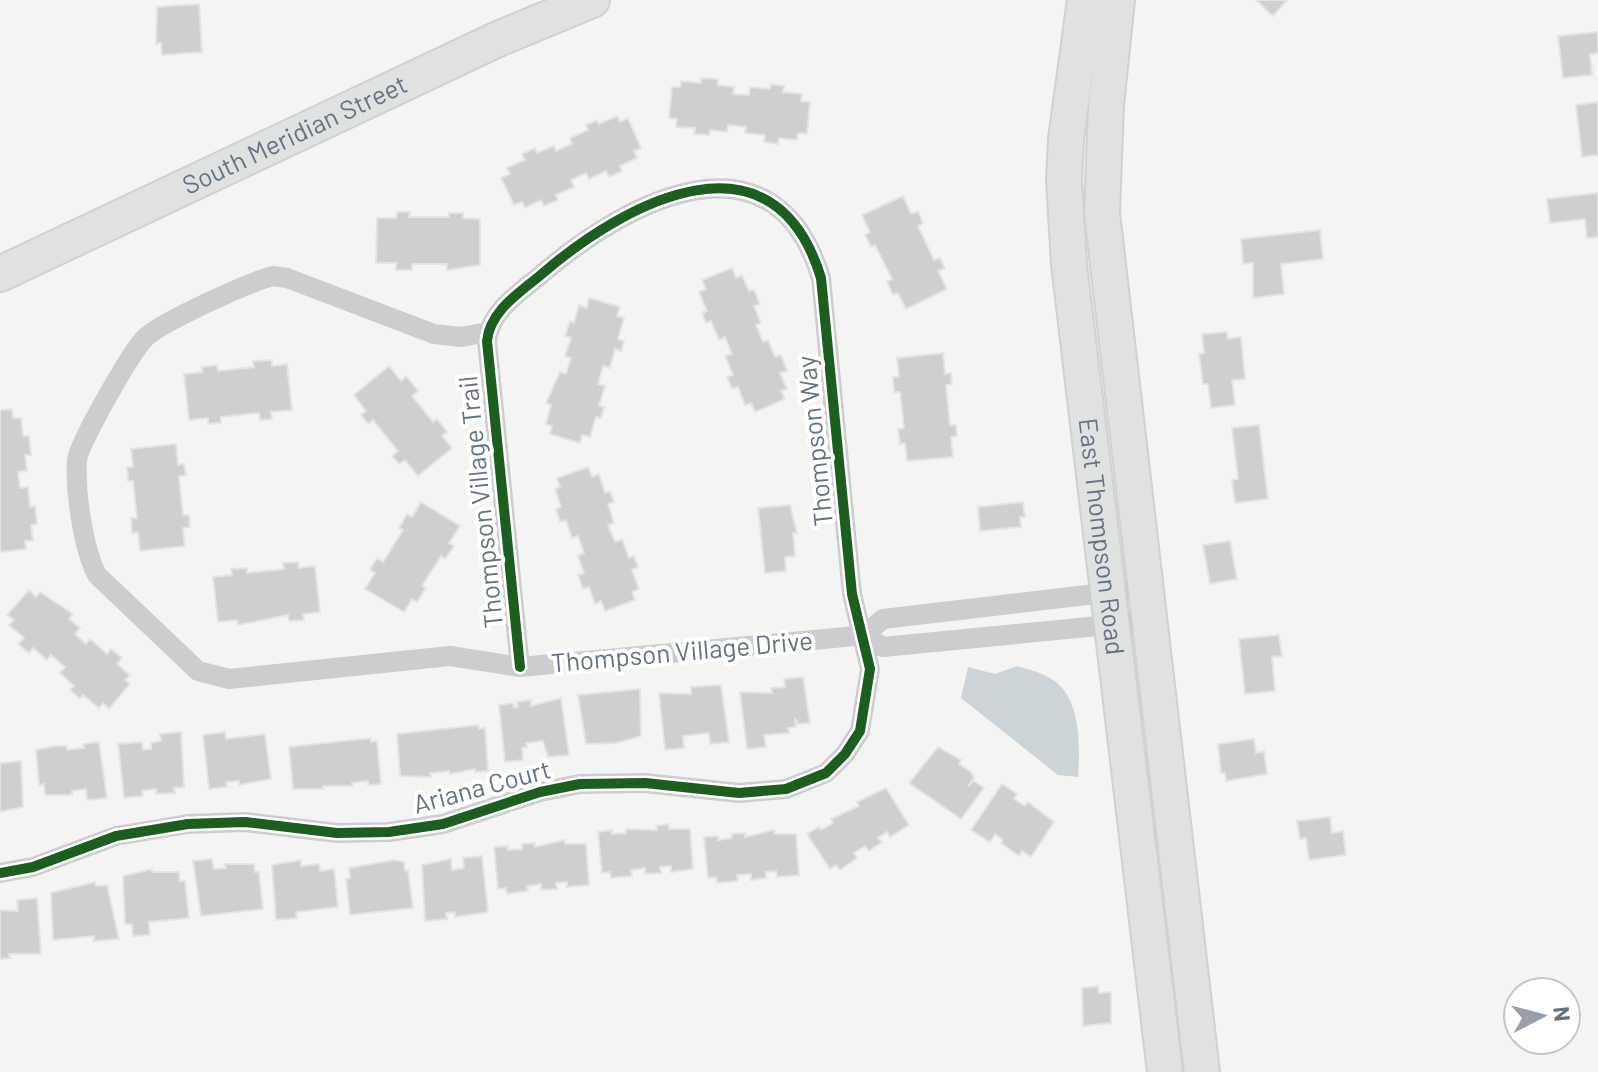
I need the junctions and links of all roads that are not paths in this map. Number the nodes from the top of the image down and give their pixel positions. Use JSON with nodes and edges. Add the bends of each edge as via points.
{"nodes":[{"id":1,"x":592,"y":0,"type":"edge"},
{"id":2,"x":1085,"y":0,"type":"edge"},
{"id":3,"x":1117,"y":0,"type":"edge"},
{"id":4,"x":0,"y":274,"type":"edge"},
{"id":5,"x":488,"y":332,"type":"junction"},
{"id":6,"x":1148,"y":605,"type":"junction"},
{"id":7,"x":1109,"y":609,"type":"junction"},
{"id":8,"x":864,"y":635,"type":"junction"},
{"id":9,"x":520,"y":667,"type":"junction"},
{"id":10,"x":0,"y":873,"type":"edge"},
{"id":11,"x":1165,"y":1072,"type":"edge"},
{"id":12,"x":1202,"y":1072,"type":"edge"}],
"edges":[{"from":1,"to":4,"type":"main road","name":"South Meridian Street","via":[[498,39]]},
{"from":2,"to":7,"type":"main road","name":"East Thompson Road","via":[[1071,84],[1064,180]]},
{"from":3,"to":6,"type":"main road","name":"East Thompson Road","via":[[1102,213]]},
{"from":5,"to":8,"type":"street","name":"Thompson Way","via":[[498,313],[581,242],[691,189],[727,186],[763,197],[785,212],[807,243],[821,278],[852,594]]},
{"from":5,"to":9,"type":"street","name":"Thompson Village Trail"},
{"from":5,"to":9,"type":"street","name":"Thompson Village Drive","via":[[434,334],[273,276],[162,327],[135,349],[79,452],[85,542],[97,575],[198,671],[211,677],[450,656]]},
{"from":6,"to":7,"type":"street","name":"Thompson Village Drive"},
{"from":6,"to":7,"type":"street","name":"Thompson Village Drive"},
{"from":6,"to":12,"type":"main road","name":"East Thompson Road"},
{"from":7,"to":8,"type":"street","name":"Thompson Village Drive","via":[[883,619]]},
{"from":7,"to":8,"type":"street","name":"Thompson Village Drive","via":[[883,647]]},
{"from":7,"to":11,"type":"main road","name":"East Thompson Road"},
{"from":8,"to":9,"type":"street","name":"Thompson Village Drive"},
{"from":8,"to":10,"type":"street","name":"Ariana Court","via":[[870,669],[860,731],[835,766],[797,787],[724,793],[645,783],[580,784],[443,824],[389,832],[337,833],[245,822],[188,824],[116,836],[33,867]]}]}
